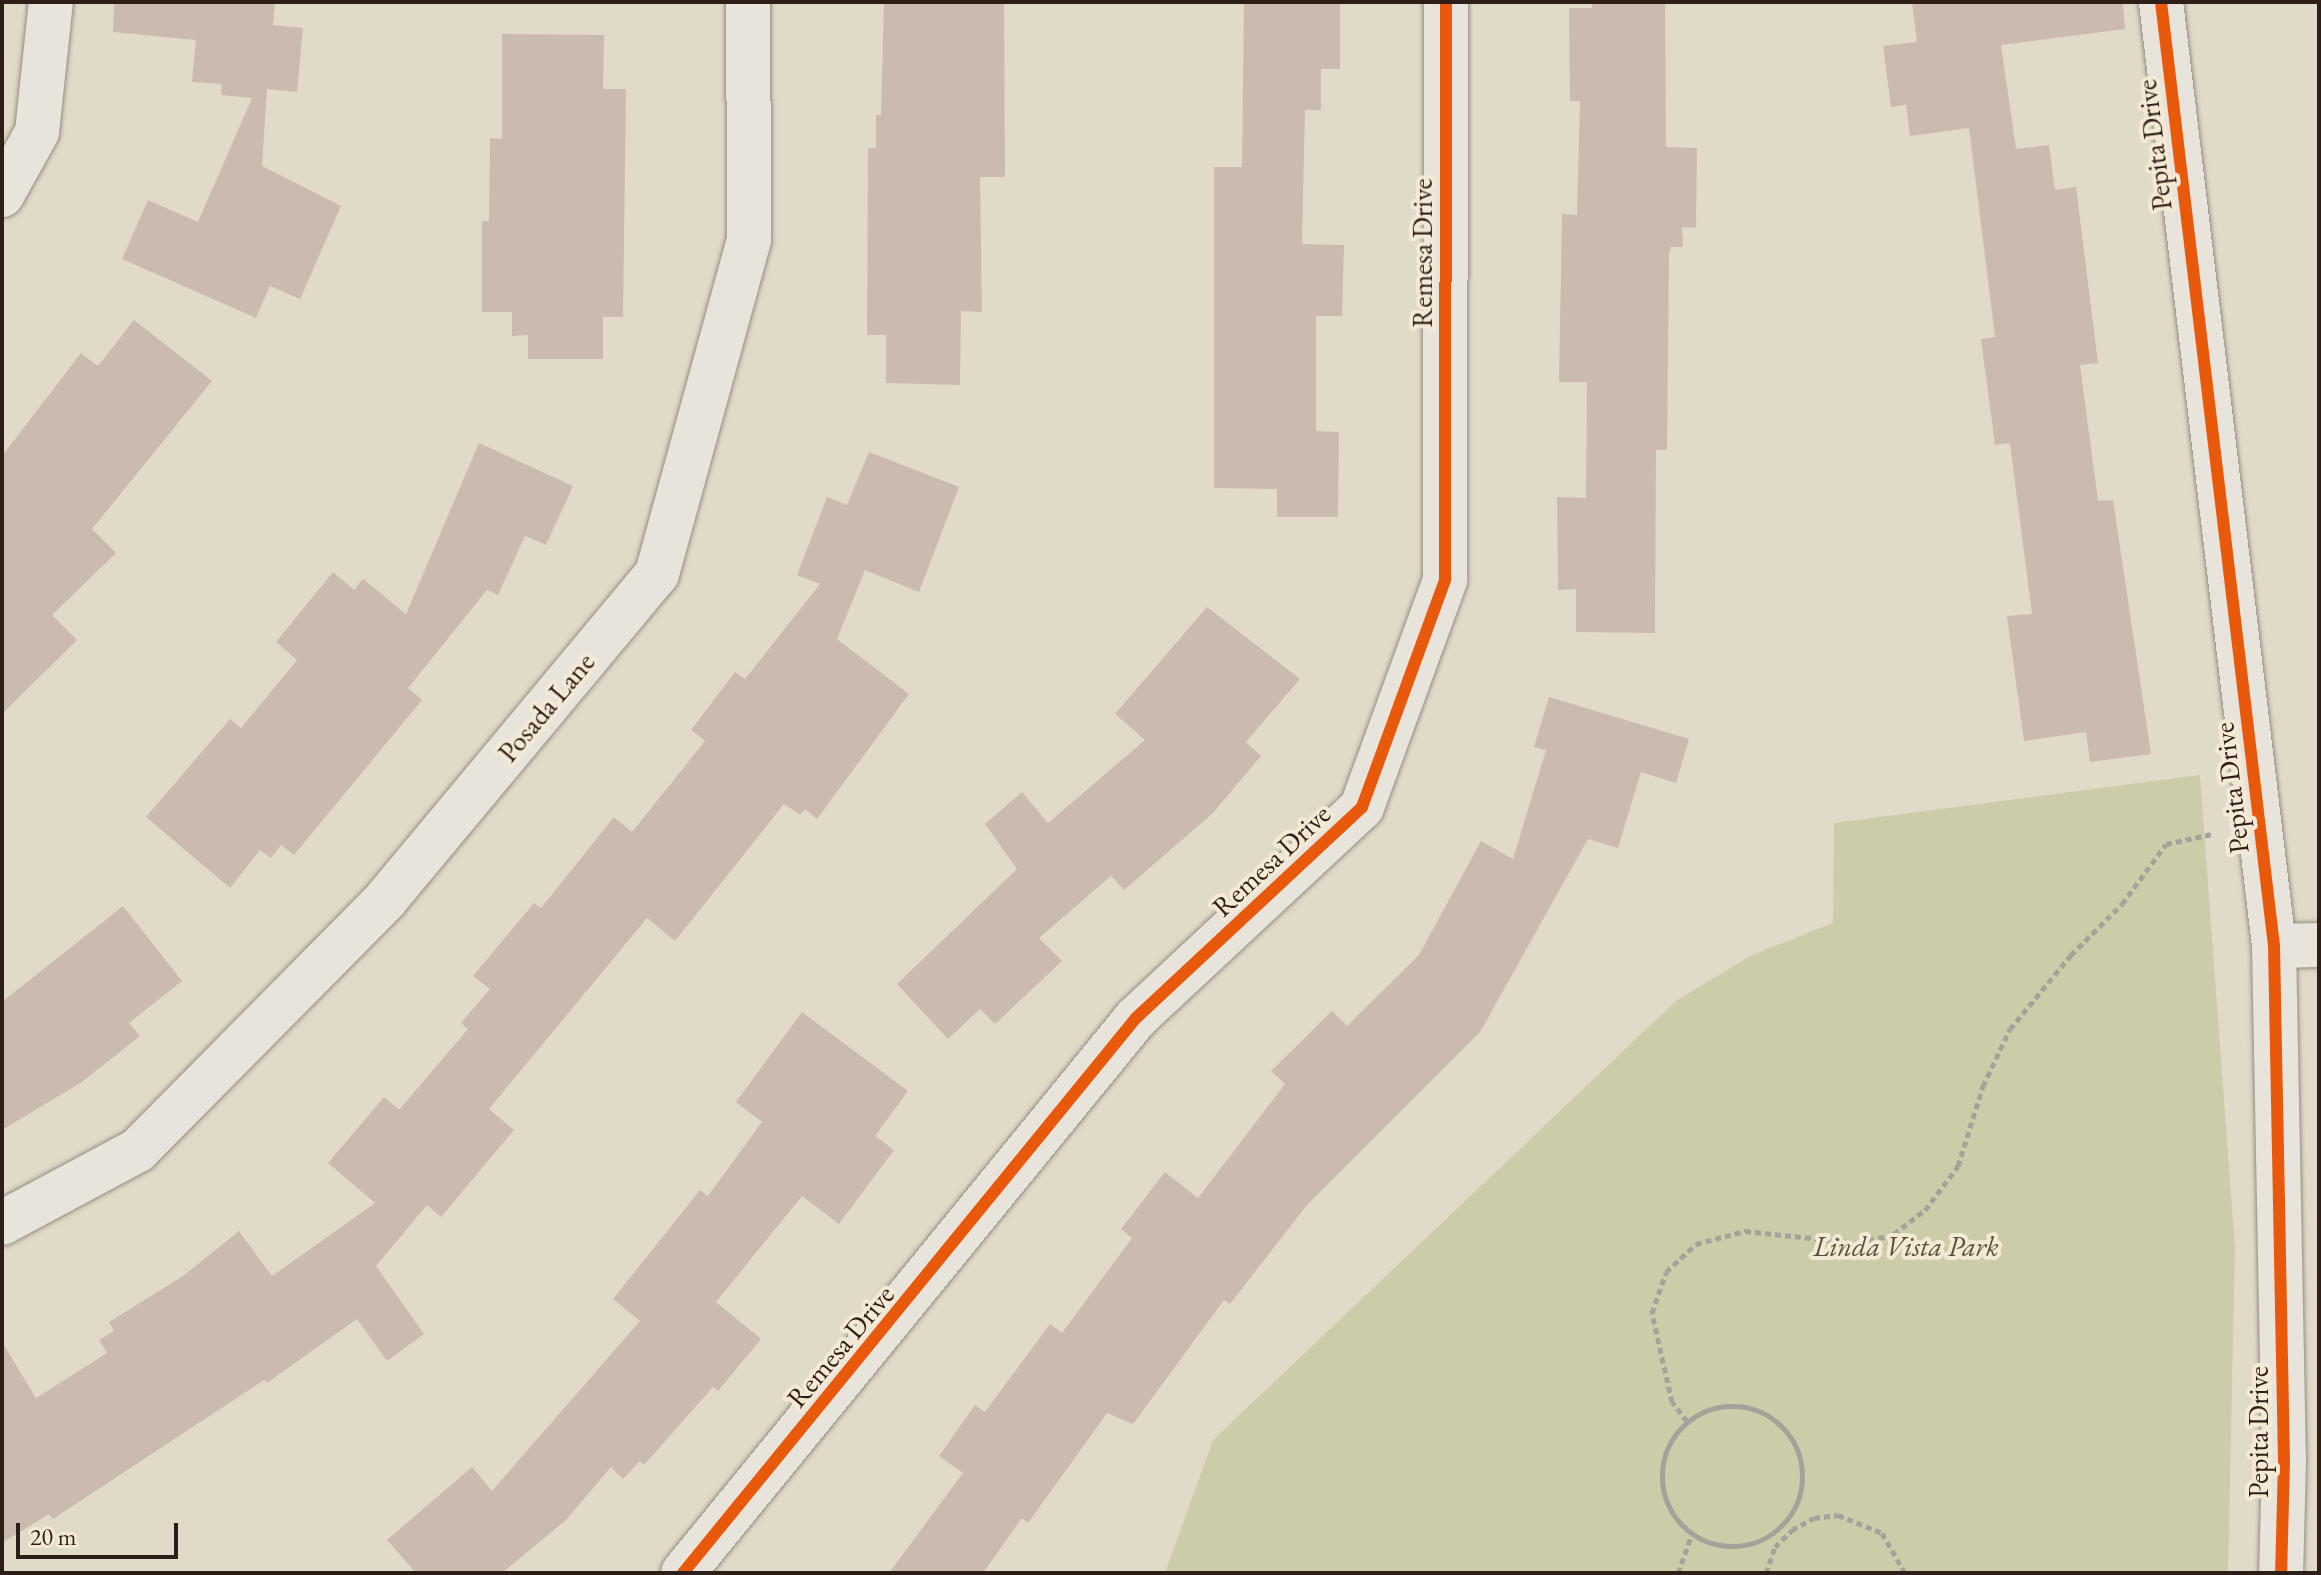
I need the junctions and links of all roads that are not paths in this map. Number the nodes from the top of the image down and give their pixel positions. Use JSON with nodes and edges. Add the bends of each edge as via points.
{"nodes":[{"id":1,"x":51,"y":2,"type":"edge"},
{"id":2,"x":748,"y":2,"type":"edge"},
{"id":3,"x":1446,"y":2,"type":"edge"},
{"id":4,"x":2161,"y":2,"type":"edge"},
{"id":5,"x":2,"y":195,"type":"edge"},
{"id":6,"x":2319,"y":945,"type":"edge"},
{"id":7,"x":2274,"y":946,"type":"junction"},
{"id":8,"x":2,"y":1223,"type":"edge"},
{"id":9,"x":683,"y":1573,"type":"edge"},
{"id":10,"x":2281,"y":1573,"type":"edge"}],
"edges":[{"from":1,"to":5,"type":"street","via":[[37,132]]},
{"from":2,"to":8,"type":"street","name":"Posada Lane","via":[[749,240],[657,574],[386,899],[138,1150]]},
{"from":3,"to":9,"type":"street","name":"Remesa Drive","via":[[1445,580],[1362,807],[1136,1018]]},
{"from":4,"to":7,"type":"street","name":"Pepita Drive"},
{"from":6,"to":7,"type":"street"},
{"from":7,"to":10,"type":"street","name":"Pepita Drive","via":[[2284,1462]]}]}
